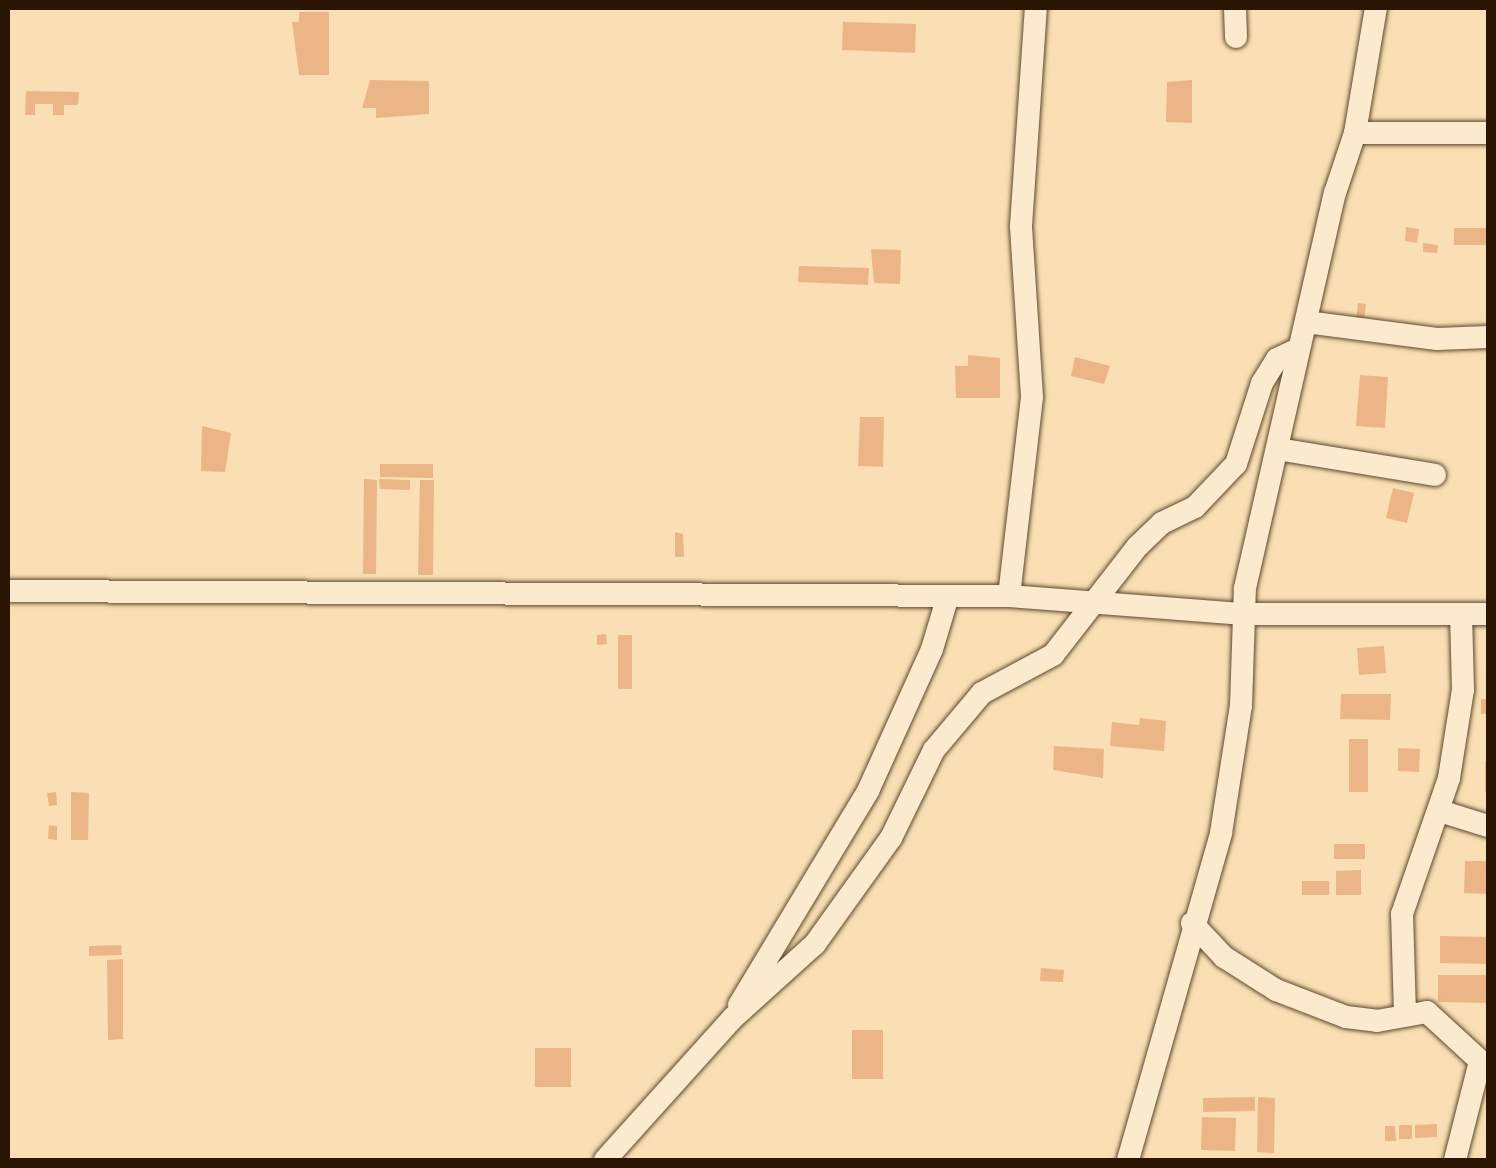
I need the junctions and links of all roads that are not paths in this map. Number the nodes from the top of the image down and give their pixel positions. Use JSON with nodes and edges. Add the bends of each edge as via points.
{"nodes":[{"id":1,"x":1036,"y":8,"type":"edge"},
{"id":2,"x":1236,"y":8,"type":"edge"},
{"id":3,"x":1376,"y":8,"type":"edge"},
{"id":4,"x":1236,"y":37,"type":"dead end"},
{"id":5,"x":1355,"y":133,"type":"junction"},
{"id":6,"x":1488,"y":133,"type":"edge"},
{"id":7,"x":1306,"y":322,"type":"junction"},
{"id":8,"x":1488,"y":337,"type":"edge"},
{"id":9,"x":1298,"y":349,"type":"junction"},
{"id":10,"x":1277,"y":449,"type":"junction"},
{"id":11,"x":1435,"y":475,"type":"dead end"},
{"id":12,"x":8,"y":590,"type":"edge"},
{"id":13,"x":948,"y":596,"type":"junction"},
{"id":14,"x":1008,"y":596,"type":"junction"},
{"id":15,"x":1094,"y":602,"type":"junction"},
{"id":16,"x":1244,"y":614,"type":"junction"},
{"id":17,"x":1488,"y":614,"type":"edge"},
{"id":18,"x":1461,"y":615,"type":"junction"},
{"id":19,"x":1440,"y":811,"type":"junction"},
{"id":20,"x":1488,"y":826,"type":"edge"},
{"id":21,"x":1192,"y":923,"type":"junction"},
{"id":22,"x":1405,"y":1014,"type":"junction"},
{"id":23,"x":734,"y":1018,"type":"junction"},
{"id":24,"x":1484,"y":1064,"type":"edge"},
{"id":25,"x":606,"y":1160,"type":"edge"},
{"id":26,"x":1128,"y":1160,"type":"edge"},
{"id":27,"x":1455,"y":1160,"type":"edge"}],
"edges":[{"from":1,"to":14,"type":"street","via":[[1021,226],[1032,397]]},
{"from":2,"to":4,"type":"street"},
{"from":3,"to":5,"type":"street"},
{"from":5,"to":6,"type":"street"},
{"from":5,"to":7,"type":"street"},
{"from":7,"to":8,"type":"street","via":[[1437,340]]},
{"from":7,"to":9,"type":"street"},
{"from":9,"to":10,"type":"street"},
{"from":9,"to":15,"type":"street","via":[[1277,360],[1262,383],[1236,464],[1195,507],[1162,523],[1138,546]]},
{"from":10,"to":11,"type":"street"},
{"from":10,"to":16,"type":"street"},
{"from":12,"to":13,"type":"street"},
{"from":13,"to":14,"type":"street"},
{"from":13,"to":23,"type":"street","via":[[932,649],[868,791]]},
{"from":14,"to":15,"type":"street"},
{"from":15,"to":16,"type":"street"},
{"from":15,"to":23,"type":"street","via":[[1053,655],[982,692],[934,750],[891,838],[815,944]]},
{"from":16,"to":18,"type":"street"},
{"from":16,"to":21,"type":"street","via":[[1241,706],[1226,800]]},
{"from":17,"to":18,"type":"street"},
{"from":18,"to":19,"type":"street","via":[[1463,690]]},
{"from":19,"to":20,"type":"street"},
{"from":19,"to":22,"type":"street","via":[[1402,914]]},
{"from":21,"to":22,"type":"street","via":[[1224,957],[1276,990],[1346,1018],[1377,1021]]},
{"from":21,"to":26,"type":"street"},
{"from":22,"to":24,"type":"street","via":[[1441,1020]]},
{"from":23,"to":25,"type":"street"},
{"from":24,"to":27,"type":"street"}]}
